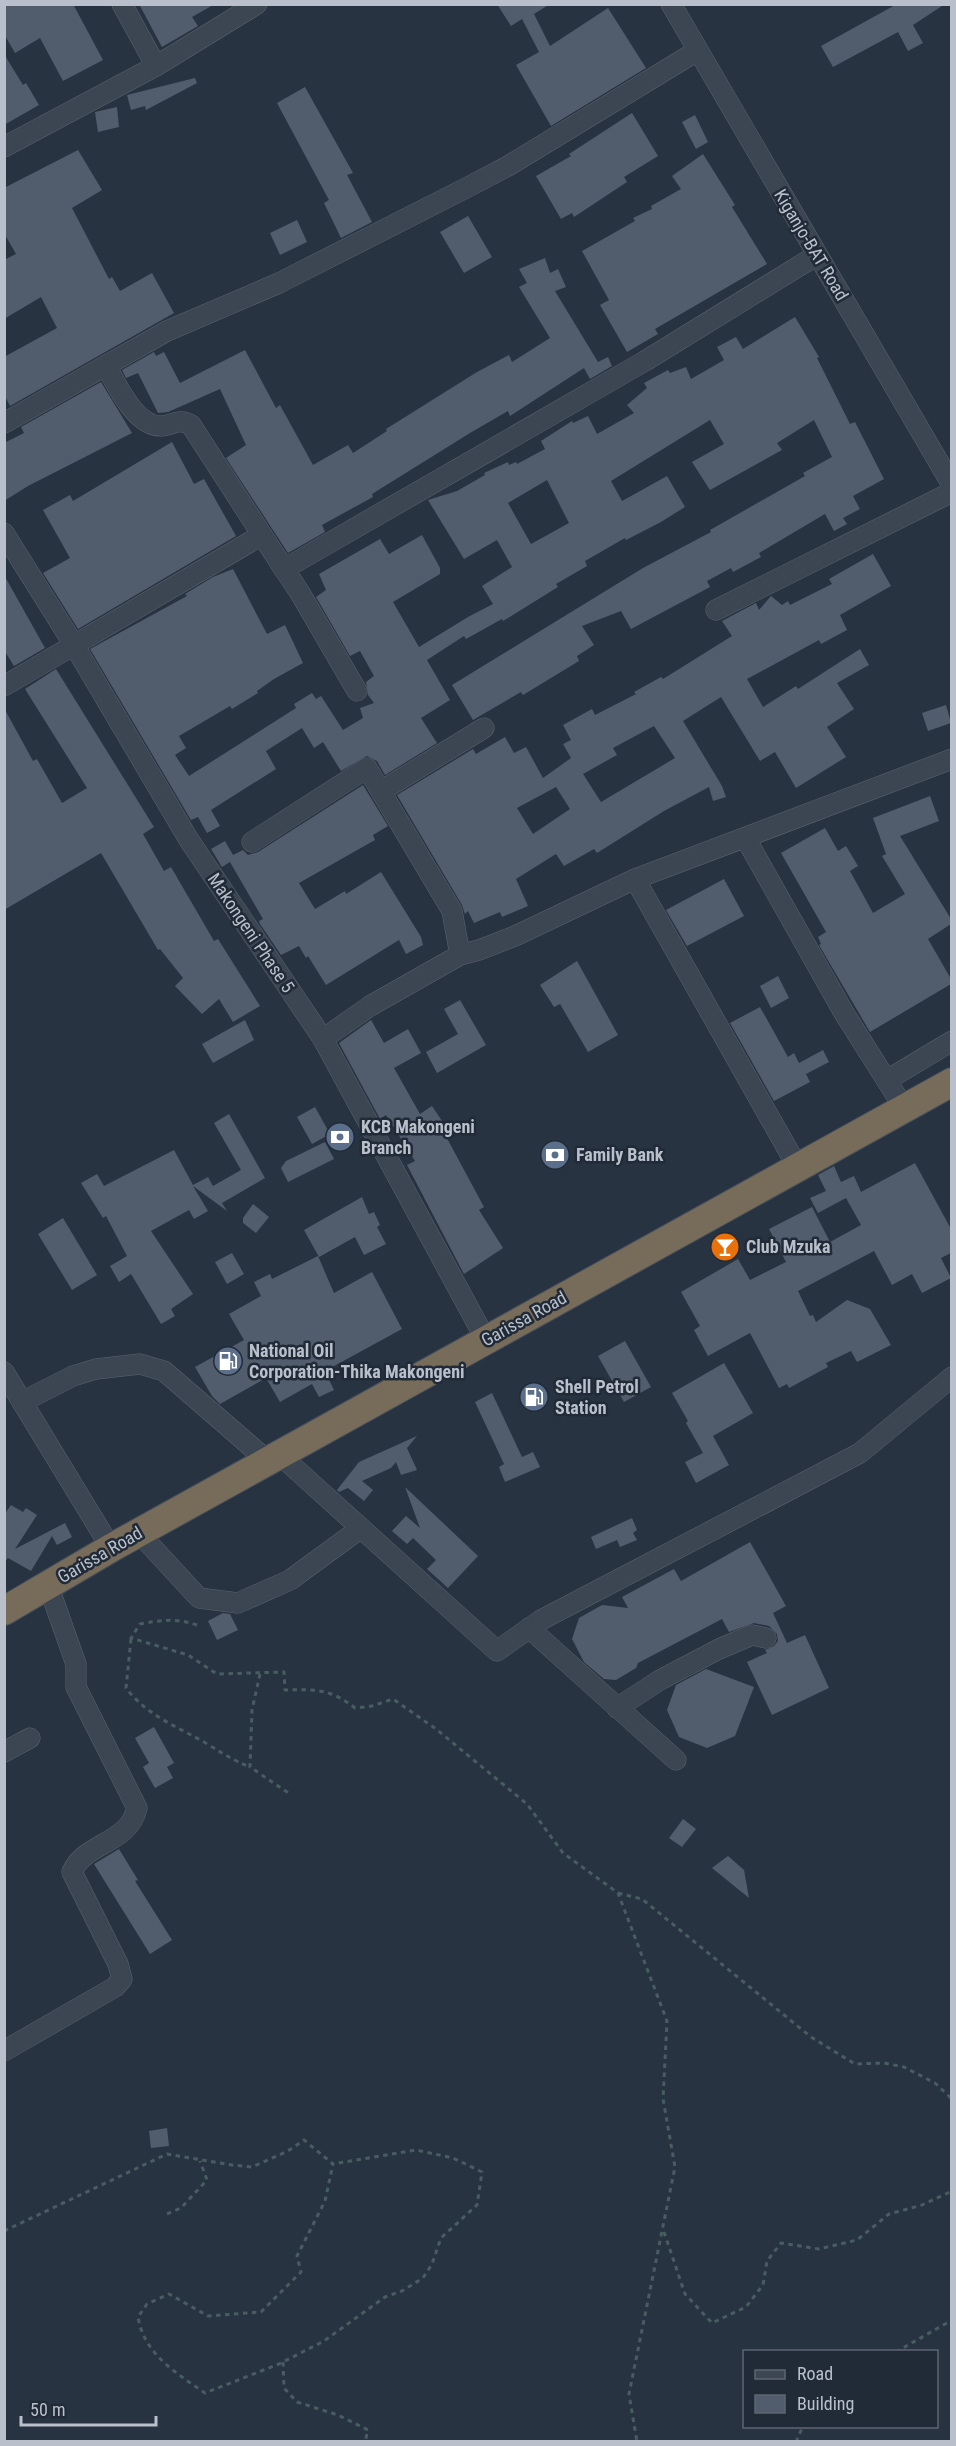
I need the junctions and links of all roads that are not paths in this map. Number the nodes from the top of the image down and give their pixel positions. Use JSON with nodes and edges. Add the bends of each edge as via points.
{"nodes":[{"id":1,"x":122,"y":4,"type":"edge"},
{"id":2,"x":257,"y":4,"type":"edge"},
{"id":3,"x":671,"y":4,"type":"edge"},
{"id":4,"x":697,"y":51,"type":"junction"},
{"id":5,"x":156,"y":66,"type":"junction"},
{"id":6,"x":4,"y":147,"type":"edge"},
{"id":7,"x":817,"y":255,"type":"junction"},
{"id":8,"x":106,"y":366,"type":"junction"},
{"id":9,"x":4,"y":423,"type":"edge"},
{"id":10,"x":951,"y":485,"type":"edge"},
{"id":11,"x":951,"y":492,"type":"edge"},
{"id":12,"x":4,"y":533,"type":"edge"},
{"id":13,"x":262,"y":535,"type":"junction"},
{"id":14,"x":284,"y":569,"type":"junction"},
{"id":15,"x":716,"y":610,"type":"dead end"},
{"id":16,"x":74,"y":645,"type":"junction"},
{"id":17,"x":4,"y":686,"type":"edge"},
{"id":18,"x":357,"y":691,"type":"dead end"},
{"id":19,"x":484,"y":728,"type":"dead end"},
{"id":20,"x":951,"y":759,"type":"edge"},
{"id":21,"x":381,"y":791,"type":"junction"},
{"id":22,"x":746,"y":839,"type":"junction"},
{"id":23,"x":252,"y":842,"type":"dead end"},
{"id":24,"x":635,"y":879,"type":"junction"},
{"id":25,"x":460,"y":955,"type":"junction"},
{"id":26,"x":323,"y":1039,"type":"junction"},
{"id":27,"x":951,"y":1041,"type":"edge"},
{"id":28,"x":887,"y":1080,"type":"junction"},
{"id":29,"x":951,"y":1082,"type":"edge"},
{"id":30,"x":904,"y":1108,"type":"junction"},
{"id":31,"x":797,"y":1167,"type":"junction"},
{"id":32,"x":486,"y":1340,"type":"junction"},
{"id":33,"x":4,"y":1372,"type":"edge"},
{"id":34,"x":951,"y":1377,"type":"edge"},
{"id":35,"x":22,"y":1402,"type":"junction"},
{"id":36,"x":274,"y":1458,"type":"junction"},
{"id":37,"x":362,"y":1528,"type":"junction"},
{"id":38,"x":140,"y":1533,"type":"junction"},
{"id":39,"x":111,"y":1548,"type":"junction"},
{"id":40,"x":48,"y":1585,"type":"junction"},
{"id":41,"x":4,"y":1611,"type":"edge"},
{"id":42,"x":529,"y":1628,"type":"junction"},
{"id":43,"x":766,"y":1638,"type":"dead end"},
{"id":44,"x":618,"y":1708,"type":"junction"},
{"id":45,"x":30,"y":1737,"type":"dead end"},
{"id":46,"x":4,"y":1752,"type":"edge"},
{"id":47,"x":676,"y":1760,"type":"dead end"},
{"id":48,"x":4,"y":2051,"type":"edge"}],
"edges":[{"from":1,"to":5,"type":"street"},
{"from":2,"to":5,"type":"street"},
{"from":3,"to":4,"type":"street","name":"Kiganjo-BAT Road"},
{"from":4,"to":7,"type":"street","name":"Kiganjo-BAT Road"},
{"from":4,"to":8,"type":"street","via":[[468,188],[279,283],[167,331]]},
{"from":5,"to":6,"type":"street"},
{"from":7,"to":10,"type":"street","name":"Kiganjo-BAT Road"},
{"from":7,"to":14,"type":"street","via":[[645,361]]},
{"from":8,"to":9,"type":"street"},
{"from":8,"to":13,"type":"street","via":[[131,409],[155,426],[164,427],[176,421],[191,425]]},
{"from":11,"to":15,"type":"street"},
{"from":12,"to":16,"type":"street","name":"Makongeni Phase 5"},
{"from":13,"to":14,"type":"street"},
{"from":13,"to":16,"type":"street"},
{"from":14,"to":18,"type":"street"},
{"from":16,"to":17,"type":"street"},
{"from":16,"to":26,"type":"street","name":"Makongeni Phase 5","via":[[189,840]]},
{"from":19,"to":21,"type":"street"},
{"from":20,"to":22,"type":"street"},
{"from":21,"to":23,"type":"street","via":[[367,768]]},
{"from":21,"to":25,"type":"street","via":[[452,912]]},
{"from":22,"to":24,"type":"street"},
{"from":22,"to":28,"type":"street","via":[[844,1013]]},
{"from":24,"to":25,"type":"street","via":[[515,936]]},
{"from":24,"to":31,"type":"street"},
{"from":25,"to":26,"type":"street","via":[[369,1006]]},
{"from":26,"to":32,"type":"street","name":"Makongeni Phase 5"},
{"from":27,"to":28,"type":"street"},
{"from":28,"to":30,"type":"street"},
{"from":29,"to":30,"type":"highway","name":"Garissa Road"},
{"from":30,"to":31,"type":"highway","name":"Garissa Road"},
{"from":31,"to":32,"type":"highway","name":"Garissa Road"},
{"from":32,"to":36,"type":"highway","name":"Garissa Road"},
{"from":33,"to":35,"type":"street"},
{"from":34,"to":42,"type":"street","via":[[861,1453]]},
{"from":35,"to":36,"type":"street","via":[[73,1376],[140,1364],[164,1371]]},
{"from":35,"to":39,"type":"street"},
{"from":36,"to":37,"type":"street"},
{"from":36,"to":38,"type":"highway","name":"Garissa Road"},
{"from":37,"to":38,"type":"street","via":[[290,1580],[238,1603],[199,1598]]},
{"from":37,"to":42,"type":"street","via":[[497,1651]]},
{"from":38,"to":39,"type":"highway","name":"Garissa Road"},
{"from":39,"to":40,"type":"highway","name":"Garissa Road"},
{"from":40,"to":41,"type":"highway","name":"Garissa Road"},
{"from":40,"to":48,"type":"street","via":[[76,1664],[76,1687],[137,1808],[134,1820],[124,1832],[84,1857],[72,1872],[122,1979],[115,1987]]},
{"from":42,"to":44,"type":"street"},
{"from":43,"to":44,"type":"street","via":[[752,1635],[719,1649]]},
{"from":44,"to":47,"type":"street"},
{"from":45,"to":46,"type":"street"}]}
